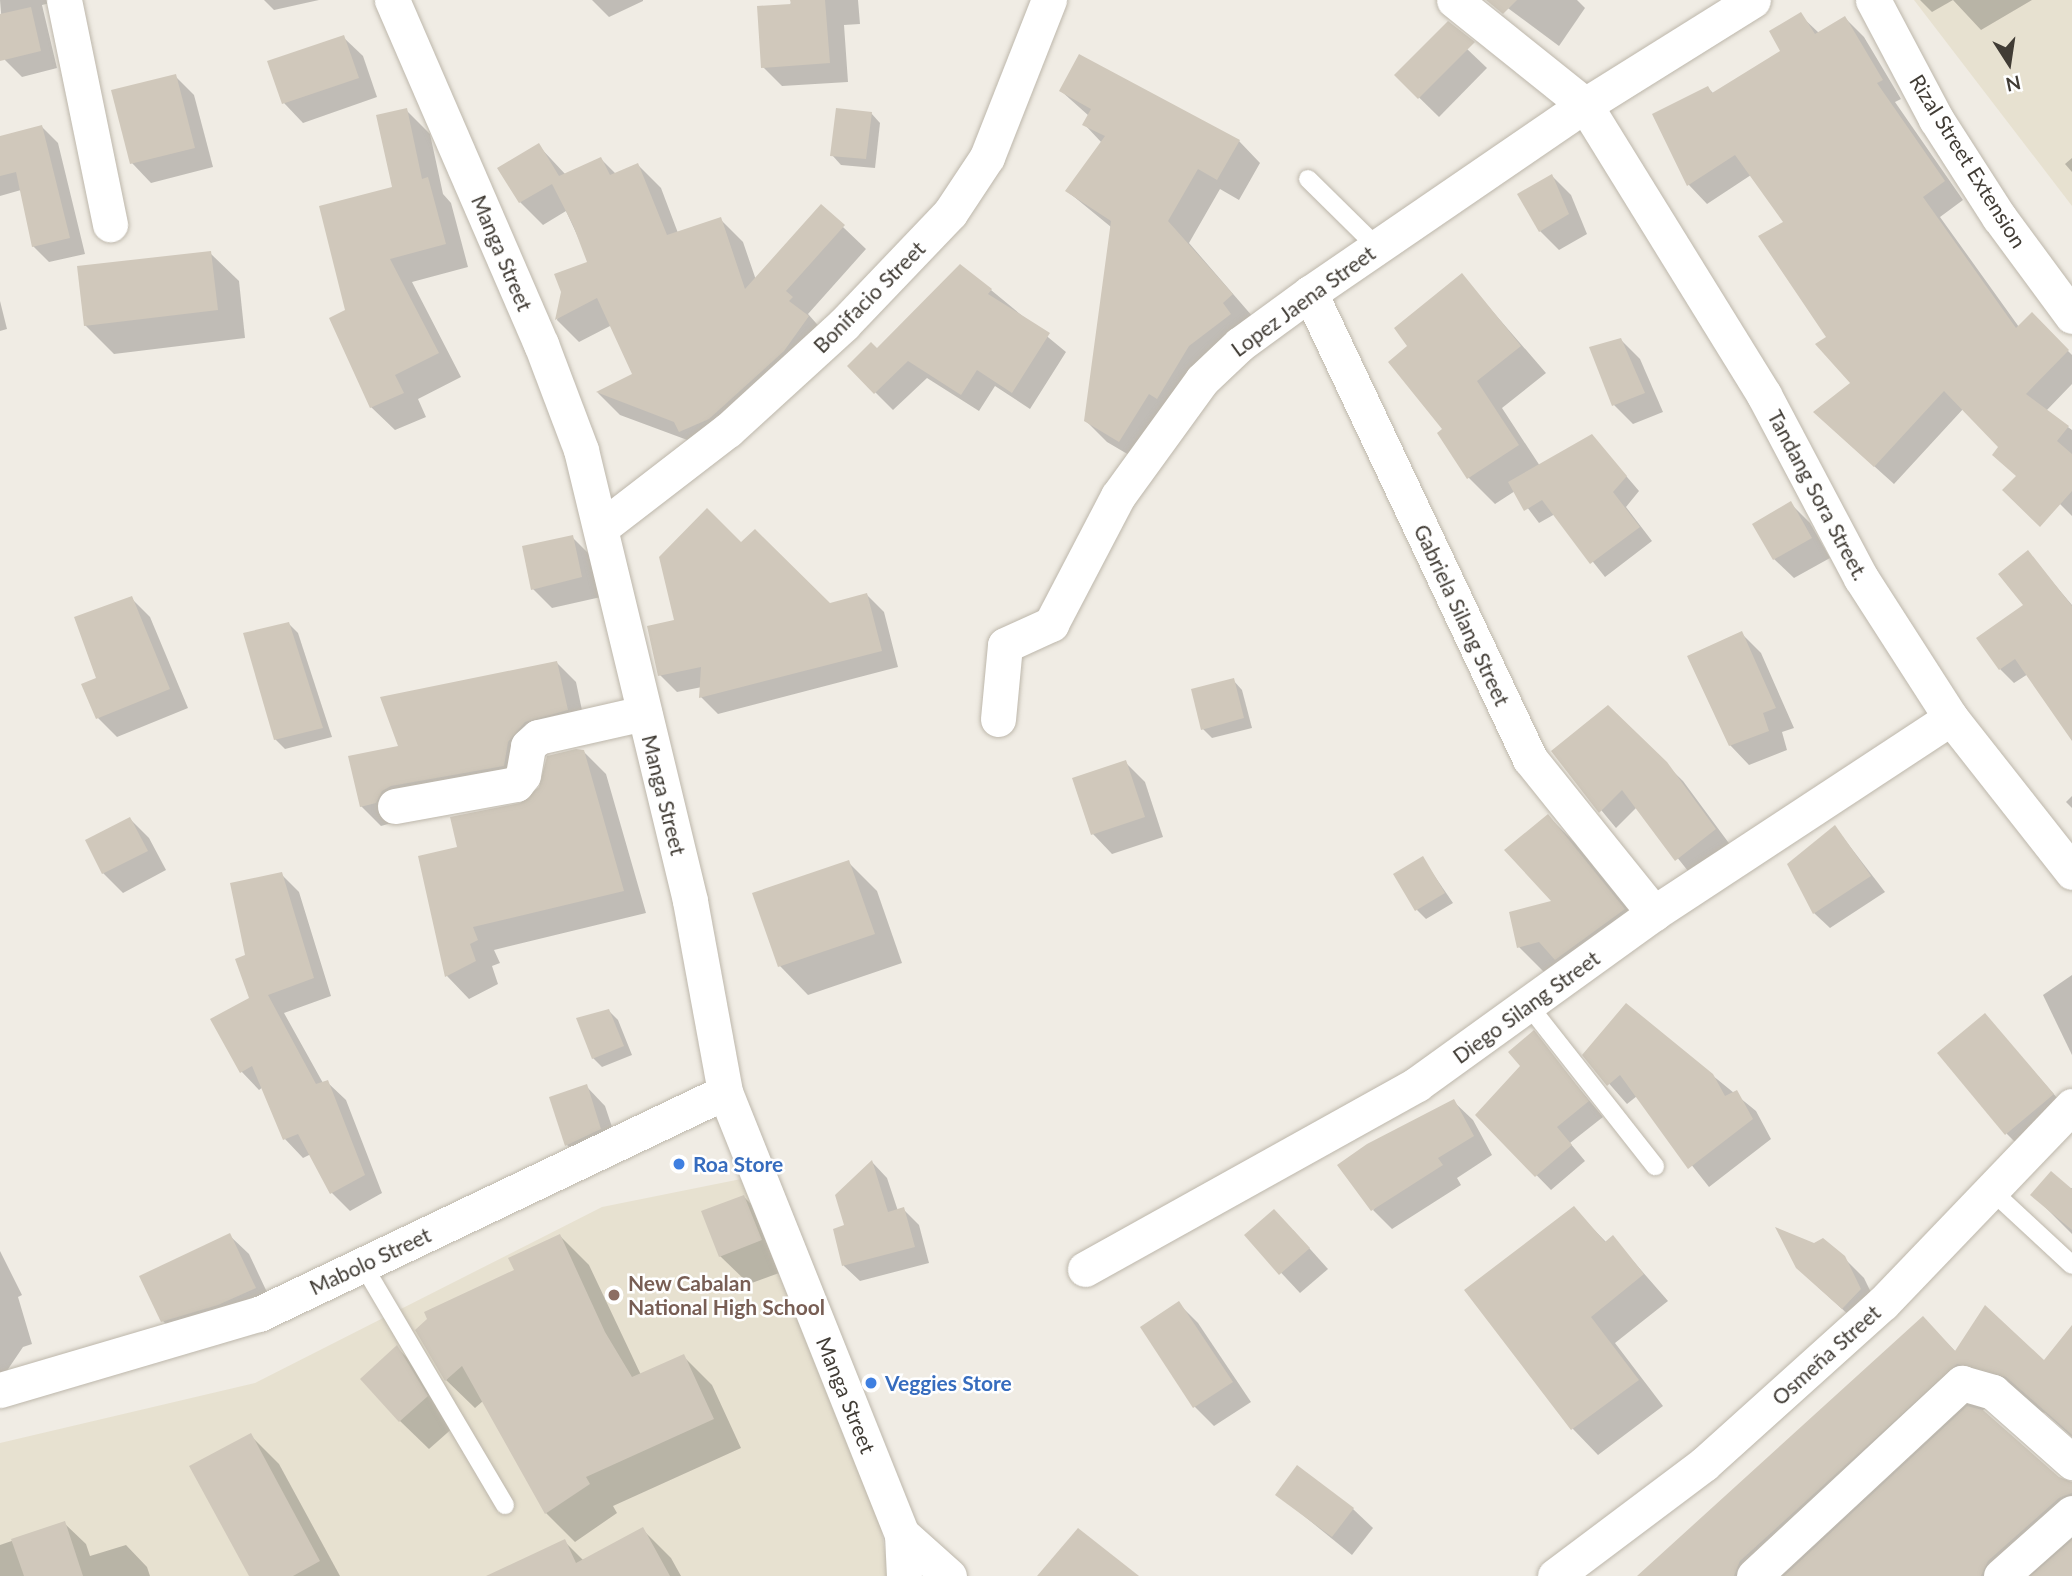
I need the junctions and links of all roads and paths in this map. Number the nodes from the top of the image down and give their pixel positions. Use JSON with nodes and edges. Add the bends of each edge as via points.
{"nodes":[{"id":1,"x":64,"y":0,"type":"edge"},
{"id":2,"x":392,"y":0,"type":"edge"},
{"id":3,"x":1049,"y":0,"type":"edge"},
{"id":4,"x":1454,"y":0,"type":"edge"},
{"id":5,"x":1753,"y":0,"type":"edge"},
{"id":6,"x":1873,"y":0,"type":"edge"},
{"id":7,"x":1585,"y":105,"type":"junction"},
{"id":8,"x":1308,"y":179,"type":"dead end"},
{"id":9,"x":110,"y":223,"type":"dead end"},
{"id":10,"x":1377,"y":247,"type":"junction"},
{"id":11,"x":1310,"y":293,"type":"junction"},
{"id":12,"x":2072,"y":316,"type":"edge"},
{"id":13,"x":602,"y":527,"type":"junction"},
{"id":14,"x":644,"y":713,"type":"junction"},
{"id":15,"x":1951,"y":718,"type":"junction"},
{"id":16,"x":998,"y":719,"type":"dead end"},
{"id":17,"x":396,"y":806,"type":"dead end"},
{"id":18,"x":2072,"y":872,"type":"edge"},
{"id":19,"x":1654,"y":913,"type":"junction"},
{"id":20,"x":1530,"y":1006,"type":"junction"},
{"id":21,"x":725,"y":1092,"type":"junction"},
{"id":22,"x":2072,"y":1106,"type":"edge"},
{"id":23,"x":1655,"y":1166,"type":"dead end"},
{"id":24,"x":1991,"y":1190,"type":"junction"},
{"id":25,"x":363,"y":1265,"type":"junction"},
{"id":26,"x":2072,"y":1265,"type":"edge"},
{"id":27,"x":1085,"y":1269,"type":"dead end"},
{"id":28,"x":0,"y":1390,"type":"edge"},
{"id":29,"x":2072,"y":1462,"type":"edge"},
{"id":30,"x":505,"y":1505,"type":"dead end"},
{"id":31,"x":2072,"y":1513,"type":"edge"},
{"id":32,"x":902,"y":1534,"type":"junction"},
{"id":33,"x":904,"y":1576,"type":"edge"},
{"id":34,"x":949,"y":1576,"type":"edge"},
{"id":35,"x":1555,"y":1576,"type":"edge"},
{"id":36,"x":1754,"y":1576,"type":"edge"},
{"id":37,"x":2001,"y":1576,"type":"edge"}],
"edges":[{"from":1,"to":9,"type":"street"},
{"from":2,"to":13,"type":"street","name":"Manga Street","via":[[541,344],[581,450]]},
{"from":3,"to":13,"type":"street","name":"Bonifacio Street","via":[[987,158],[950,213],[909,261],[757,404]]},
{"from":4,"to":7,"type":"street","name":"Tandang Sora Street."},
{"from":5,"to":7,"type":"street","name":"Lopez Jaena Street"},
{"from":6,"to":12,"type":"street","name":"Rizal Street Extension","via":[[1936,119],[1999,217]]},
{"from":7,"to":10,"type":"street","name":"Lopez Jaena Street"},
{"from":7,"to":15,"type":"street","name":"Tandang Sora Street.","via":[[1764,395],[1861,578]]},
{"from":8,"to":10,"type":"lane"},
{"from":10,"to":11,"type":"street","name":"Lopez Jaena Street"},
{"from":11,"to":16,"type":"street","name":"Lopez Jaena Street","via":[[1240,344],[1202,380],[1169,421],[1118,496],[1051,624],[1005,645]]},
{"from":11,"to":19,"type":"street","name":"Gabriela Silang Street","via":[[1530,758]]},
{"from":13,"to":14,"type":"street","name":"Manga Street"},
{"from":14,"to":17,"type":"street","via":[[538,737],[527,746],[523,775],[516,784]]},
{"from":14,"to":21,"type":"street","name":"Manga Street","via":[[690,901]]},
{"from":15,"to":18,"type":"street","name":"Tandang Sora Street."},
{"from":15,"to":19,"type":"street","name":"Diego Silang Street"},
{"from":19,"to":20,"type":"street","name":"Diego Silang Street"},
{"from":20,"to":23,"type":"lane"},
{"from":20,"to":27,"type":"street","name":"Diego Silang Street","via":[[1418,1084]]},
{"from":21,"to":25,"type":"street","name":"Mabolo Street"},
{"from":21,"to":32,"type":"street","name":"Manga Street"},
{"from":22,"to":24,"type":"street","name":"Osmeña Street"},
{"from":24,"to":26,"type":"lane"},
{"from":24,"to":35,"type":"street","name":"Osmeña Street","via":[[1884,1303],[1704,1464]]},
{"from":25,"to":28,"type":"street","name":"Mabolo Street","via":[[259,1314]]},
{"from":25,"to":30,"type":"lane"},
{"from":29,"to":36,"type":"street","via":[[1993,1392],[1962,1382]]},
{"from":31,"to":37,"type":"street"},
{"from":32,"to":33,"type":"street"},
{"from":32,"to":34,"type":"street","name":"Manga Street"}]}
